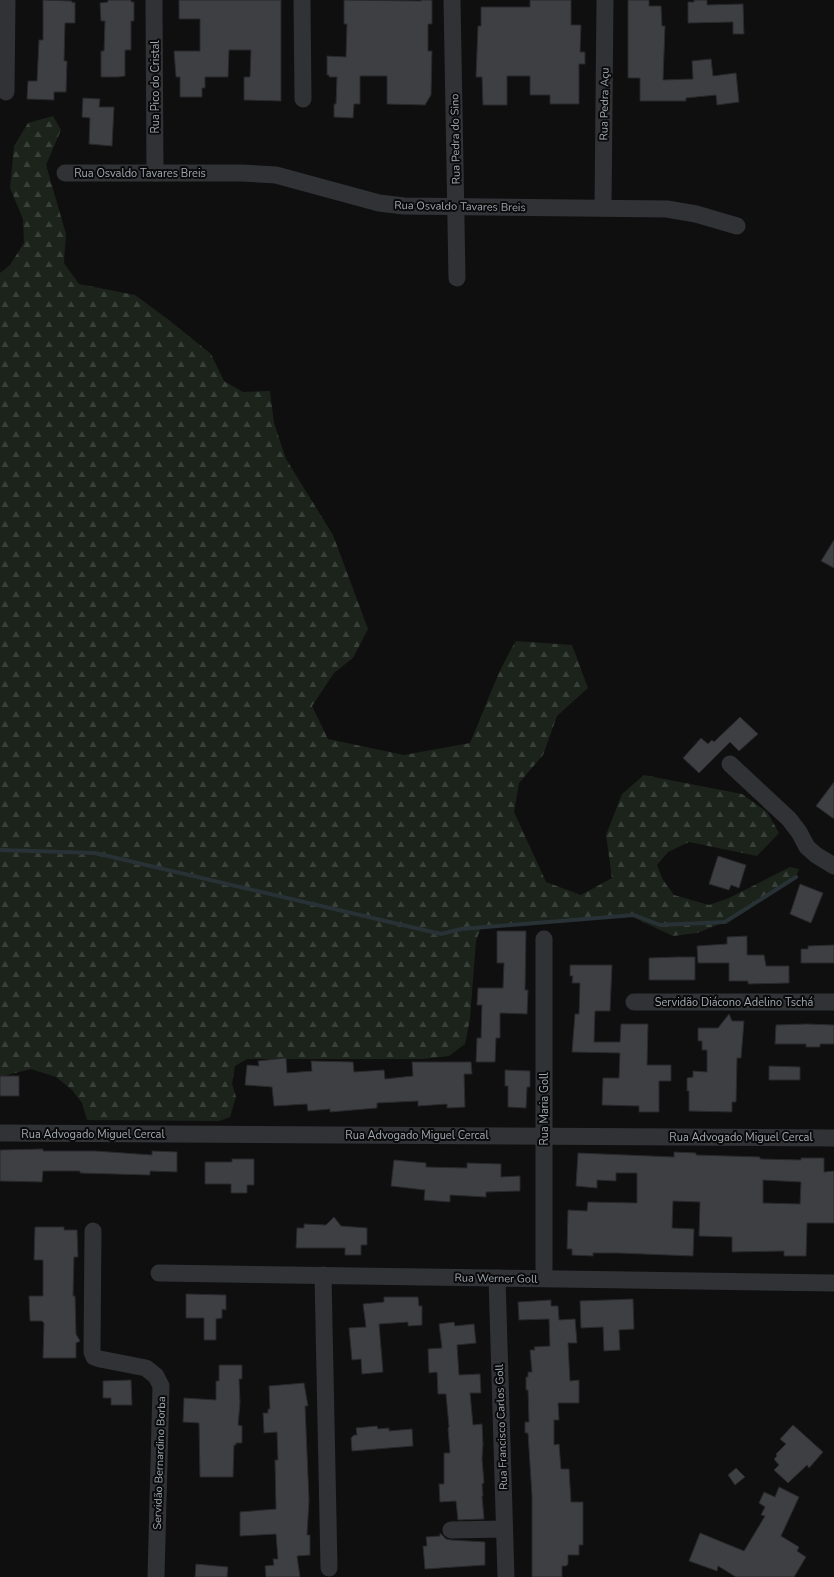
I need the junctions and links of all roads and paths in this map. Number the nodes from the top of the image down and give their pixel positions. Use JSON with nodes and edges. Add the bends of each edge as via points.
{"nodes":[{"id":1,"x":7,"y":0,"type":"edge"},
{"id":2,"x":154,"y":0,"type":"edge"},
{"id":3,"x":302,"y":0,"type":"edge"},
{"id":4,"x":452,"y":0,"type":"edge"},
{"id":5,"x":605,"y":0,"type":"edge"},
{"id":6,"x":6,"y":92,"type":"dead end"},
{"id":7,"x":303,"y":99,"type":"dead end"},
{"id":8,"x":65,"y":173,"type":"dead end"},
{"id":9,"x":155,"y":173,"type":"junction"},
{"id":10,"x":456,"y":207,"type":"junction"},
{"id":11,"x":603,"y":208,"type":"junction"},
{"id":12,"x":737,"y":226,"type":"dead end"},
{"id":13,"x":456,"y":278,"type":"dead end"},
{"id":14,"x":730,"y":764,"type":"dead end"},
{"id":15,"x":834,"y":866,"type":"edge"},
{"id":16,"x":544,"y":939,"type":"dead end"},
{"id":17,"x":634,"y":1002,"type":"dead end"},
{"id":18,"x":834,"y":1002,"type":"edge"},
{"id":19,"x":0,"y":1133,"type":"edge"},
{"id":20,"x":544,"y":1136,"type":"junction"},
{"id":21,"x":834,"y":1138,"type":"edge"},
{"id":22,"x":93,"y":1230,"type":"dead end"},
{"id":23,"x":159,"y":1273,"type":"dead end"},
{"id":24,"x":323,"y":1275,"type":"junction"},
{"id":25,"x":497,"y":1278,"type":"junction"},
{"id":26,"x":544,"y":1278,"type":"junction"},
{"id":27,"x":834,"y":1283,"type":"edge"},
{"id":28,"x":504,"y":1529,"type":"junction"},
{"id":29,"x":451,"y":1530,"type":"dead end"},
{"id":30,"x":329,"y":1568,"type":"dead end"},
{"id":31,"x":156,"y":1577,"type":"edge"},
{"id":32,"x":506,"y":1577,"type":"edge"}],
"edges":[{"from":1,"to":6,"type":"street"},
{"from":2,"to":9,"type":"street","name":"Rua Pico do Cristal"},
{"from":3,"to":7,"type":"street"},
{"from":4,"to":10,"type":"street","name":"Rua Pedra do Sino"},
{"from":5,"to":11,"type":"street","name":"Rua Pedra Açu"},
{"from":8,"to":9,"type":"street","name":"Rua Osvaldo Tavares Breis"},
{"from":9,"to":10,"type":"street","name":"Rua Osvaldo Tavares Breis","via":[[276,175],[379,203]]},
{"from":10,"to":11,"type":"street","name":"Rua Osvaldo Tavares Breis"},
{"from":10,"to":13,"type":"street","name":"Rua Pedra do Sino"},
{"from":11,"to":12,"type":"street","name":"Rua Osvaldo Tavares Breis","via":[[684,211]]},
{"from":14,"to":15,"type":"street","via":[[789,819],[807,847]]},
{"from":16,"to":20,"type":"street","name":"Rua Maria Goll"},
{"from":17,"to":18,"type":"street","name":"Servidão Diácono Adelino Tschá"},
{"from":19,"to":20,"type":"street","name":"Rua Advogado Miguel Cercal"},
{"from":20,"to":21,"type":"street","name":"Rua Advogado Miguel Cercal"},
{"from":20,"to":26,"type":"street","name":"Rua Maria Goll"},
{"from":22,"to":31,"type":"street","name":"Servidão Bernardino Borba","via":[[94,1357],[146,1368],[156,1376],[161,1386]]},
{"from":23,"to":24,"type":"street","name":"Rua Werner Goll"},
{"from":24,"to":25,"type":"street","name":"Rua Werner Goll"},
{"from":24,"to":30,"type":"street"},
{"from":25,"to":26,"type":"street","name":"Rua Werner Goll"},
{"from":25,"to":28,"type":"street","name":"Rua Francisco Carlos Goll"},
{"from":26,"to":27,"type":"street","name":"Rua Werner Goll"},
{"from":28,"to":29,"type":"street"},
{"from":28,"to":32,"type":"street","name":"Rua Francisco Carlos Goll"}]}
